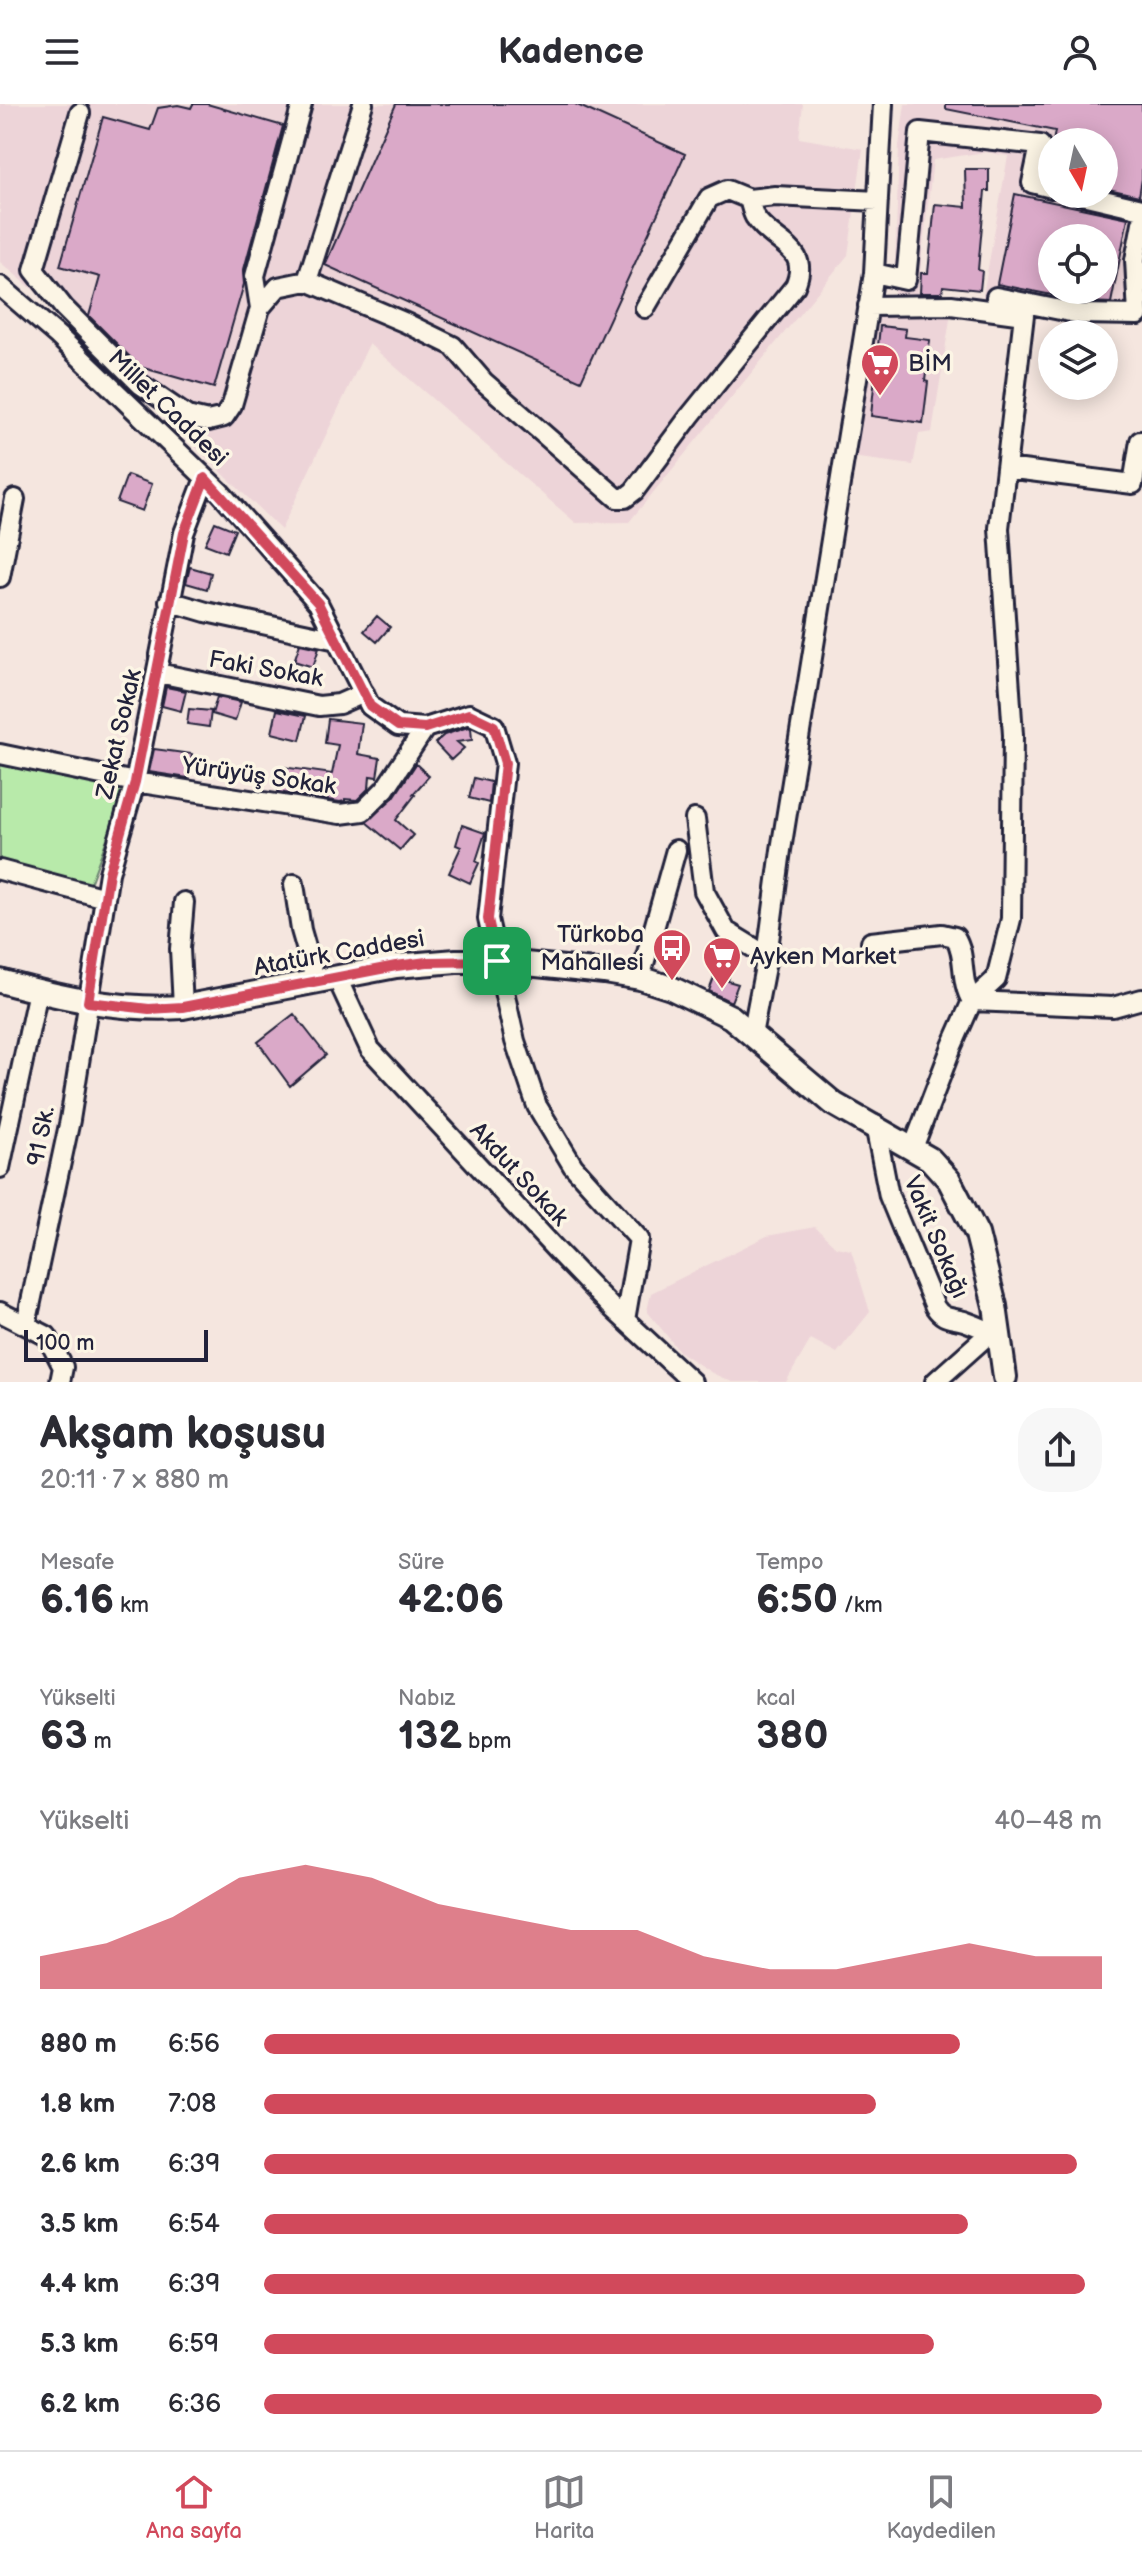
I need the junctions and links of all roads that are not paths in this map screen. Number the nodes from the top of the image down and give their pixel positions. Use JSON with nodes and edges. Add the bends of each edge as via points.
{"nodes":[{"id":1,"x":302,"y":104,"type":"edge"},
{"id":2,"x":363,"y":104,"type":"edge"},
{"id":3,"x":883,"y":104,"type":"edge"},
{"id":4,"x":80,"y":113,"type":"dead end"},
{"id":5,"x":1038,"y":145,"type":"edge"},
{"id":6,"x":1038,"y":154,"type":"edge"},
{"id":7,"x":1038,"y":184,"type":"edge"},
{"id":8,"x":749,"y":199,"type":"junction"},
{"id":9,"x":878,"y":201,"type":"junction"},
{"id":10,"x":1118,"y":203,"type":"edge"},
{"id":11,"x":1142,"y":209,"type":"edge"},
{"id":12,"x":1142,"y":223,"type":"edge"},
{"id":13,"x":874,"y":273,"type":"junction"},
{"id":14,"x":307,"y":281,"type":"junction"},
{"id":15,"x":0,"y":286,"type":"edge"},
{"id":16,"x":996,"y":297,"type":"dead end"},
{"id":17,"x":868,"y":306,"type":"junction"},
{"id":18,"x":260,"y":308,"type":"junction"},
{"id":19,"x":645,"y":308,"type":"dead end"},
{"id":20,"x":1142,"y":441,"type":"edge"},
{"id":21,"x":1006,"y":468,"type":"junction"},
{"id":22,"x":205,"y":478,"type":"junction"},
{"id":23,"x":15,"y":499,"type":"dead end"},
{"id":24,"x":0,"y":577,"type":"edge"},
{"id":25,"x":169,"y":601,"type":"junction"},
{"id":26,"x":337,"y":640,"type":"junction"},
{"id":27,"x":158,"y":673,"type":"junction"},
{"id":28,"x":364,"y":693,"type":"junction"},
{"id":29,"x":425,"y":728,"type":"junction"},
{"id":30,"x":0,"y":754,"type":"edge"},
{"id":31,"x":135,"y":782,"type":"junction"},
{"id":32,"x":695,"y":819,"type":"dead end"},
{"id":33,"x":676,"y":850,"type":"dead end"},
{"id":34,"x":0,"y":870,"type":"edge"},
{"id":35,"x":294,"y":884,"type":"dead end"},
{"id":36,"x":105,"y":898,"type":"junction"},
{"id":37,"x":184,"y":902,"type":"dead end"},
{"id":38,"x":871,"y":942,"type":"dead end"},
{"id":39,"x":767,"y":956,"type":"junction"},
{"id":40,"x":497,"y":961,"type":"junction"},
{"id":41,"x":640,"y":978,"type":"junction"},
{"id":42,"x":326,"y":980,"type":"junction"},
{"id":43,"x":0,"y":981,"type":"edge"},
{"id":44,"x":38,"y":991,"type":"junction"},
{"id":45,"x":1142,"y":999,"type":"edge"},
{"id":46,"x":972,"y":1001,"type":"junction"},
{"id":47,"x":88,"y":1002,"type":"junction"},
{"id":48,"x":183,"y":1007,"type":"junction"},
{"id":49,"x":752,"y":1035,"type":"junction"},
{"id":50,"x":875,"y":1125,"type":"junction"},
{"id":51,"x":913,"y":1148,"type":"junction"},
{"id":52,"x":0,"y":1168,"type":"edge"},
{"id":53,"x":0,"y":1312,"type":"edge"},
{"id":54,"x":625,"y":1320,"type":"junction"},
{"id":55,"x":26,"y":1325,"type":"junction"},
{"id":56,"x":994,"y":1331,"type":"junction"},
{"id":57,"x":1003,"y":1380,"type":"edge"},
{"id":58,"x":60,"y":1382,"type":"edge"},
{"id":59,"x":692,"y":1382,"type":"edge"},
{"id":60,"x":935,"y":1382,"type":"edge"}],
"edges":[{"from":1,"to":18,"type":"street","via":[[255,276]]},
{"from":2,"to":14,"type":"street"},
{"from":3,"to":9,"type":"street"},
{"from":4,"to":18,"type":"street","via":[[34,270],[64,308],[140,384],[187,416],[208,421],[224,417],[232,405]]},
{"from":5,"to":13,"type":"street","via":[[920,132],[906,280]]},
{"from":6,"to":7,"type":"street","via":[[1032,183]]},
{"from":8,"to":9,"type":"street"},
{"from":8,"to":14,"type":"street","via":[[754,216],[797,255],[798,279],[625,498],[606,492],[484,382],[453,346]]},
{"from":8,"to":19,"type":"street","via":[[727,190],[709,198]]},
{"from":9,"to":13,"type":"street"},
{"from":10,"to":11,"type":"street"},
{"from":12,"to":16,"type":"street","via":[[1135,260],[1138,315],[1080,314]]},
{"from":13,"to":17,"type":"street"},
{"from":14,"to":18,"type":"street","via":[[278,287]]},
{"from":15,"to":22,"type":"street","name":"Millet Caddesi"},
{"from":17,"to":21,"type":"street","via":[[951,305],[1024,315]]},
{"from":17,"to":39,"type":"street"},
{"from":20,"to":21,"type":"street","via":[[1133,484]]},
{"from":21,"to":46,"type":"street","via":[[999,528],[1013,735],[1011,919],[996,979]]},
{"from":22,"to":25,"type":"street","name":"Zekat Sokak","via":[[184,533]]},
{"from":22,"to":26,"type":"street","name":"Millet Caddesi","via":[[318,603]]},
{"from":23,"to":24,"type":"street"},
{"from":25,"to":26,"type":"street"},
{"from":25,"to":27,"type":"street","name":"Zekat Sokak"},
{"from":26,"to":28,"type":"street","name":"Millet Caddesi"},
{"from":27,"to":28,"type":"street","name":"Faki Sokak","via":[[319,706]]},
{"from":27,"to":31,"type":"street","name":"Zekat Sokak"},
{"from":28,"to":29,"type":"street","name":"Millet Caddesi","via":[[370,706],[398,726]]},
{"from":29,"to":31,"type":"street","name":"Yürüyüş Sokak","via":[[385,789],[363,811],[340,814]]},
{"from":29,"to":40,"type":"street","via":[[469,714],[494,726],[505,763],[488,919]]},
{"from":30,"to":31,"type":"street","name":"Yürüyüş Sokak"},
{"from":31,"to":36,"type":"street","name":"Zekat Sokak"},
{"from":32,"to":39,"type":"street","via":[[704,891],[726,931]]},
{"from":33,"to":41,"type":"street"},
{"from":34,"to":36,"type":"street"},
{"from":35,"to":42,"type":"street","name":"Akdut Sokak","via":[[301,930]]},
{"from":36,"to":47,"type":"street","name":"Zekat Sokak"},
{"from":37,"to":48,"type":"street"},
{"from":38,"to":46,"type":"street","via":[[955,937]]},
{"from":39,"to":49,"type":"street"},
{"from":40,"to":41,"type":"main road","name":"Atatürk Caddesi"},
{"from":40,"to":42,"type":"main road","name":"Atatürk Caddesi","via":[[427,962]]},
{"from":40,"to":54,"type":"street","via":[[537,1106],[573,1166],[639,1239]]},
{"from":41,"to":49,"type":"main road","name":"Atatürk Caddesi","via":[[731,1017]]},
{"from":42,"to":48,"type":"main road","name":"Atatürk Caddesi"},
{"from":42,"to":54,"type":"street","name":"Akdut Sokak","via":[[370,1049]]},
{"from":43,"to":44,"type":"main road","name":"Atatürk Caddesi"},
{"from":44,"to":47,"type":"main road","name":"Atatürk Caddesi"},
{"from":44,"to":52,"type":"street"},
{"from":45,"to":46,"type":"street","via":[[1113,1007]]},
{"from":46,"to":51,"type":"street"},
{"from":47,"to":48,"type":"main road","name":"Atatürk Caddesi"},
{"from":47,"to":55,"type":"street","name":"91 Sk.","via":[[70,1120]]},
{"from":49,"to":50,"type":"main road","name":"Atatürk Caddesi","via":[[834,1104]]},
{"from":50,"to":51,"type":"main road","name":"Atatürk Caddesi"},
{"from":50,"to":56,"type":"street","name":"Vakit Sokağı","via":[[889,1196],[935,1307],[948,1320]]},
{"from":51,"to":56,"type":"main road","name":"Atatürk Caddesi","via":[[949,1180],[977,1234]]},
{"from":53,"to":55,"type":"street"},
{"from":54,"to":59,"type":"street","name":"Akdut Sokak"},
{"from":55,"to":58,"type":"street","via":[[47,1336],[63,1367]]},
{"from":56,"to":57,"type":"main road","name":"Atatürk Caddesi"},
{"from":56,"to":60,"type":"street"}]}
